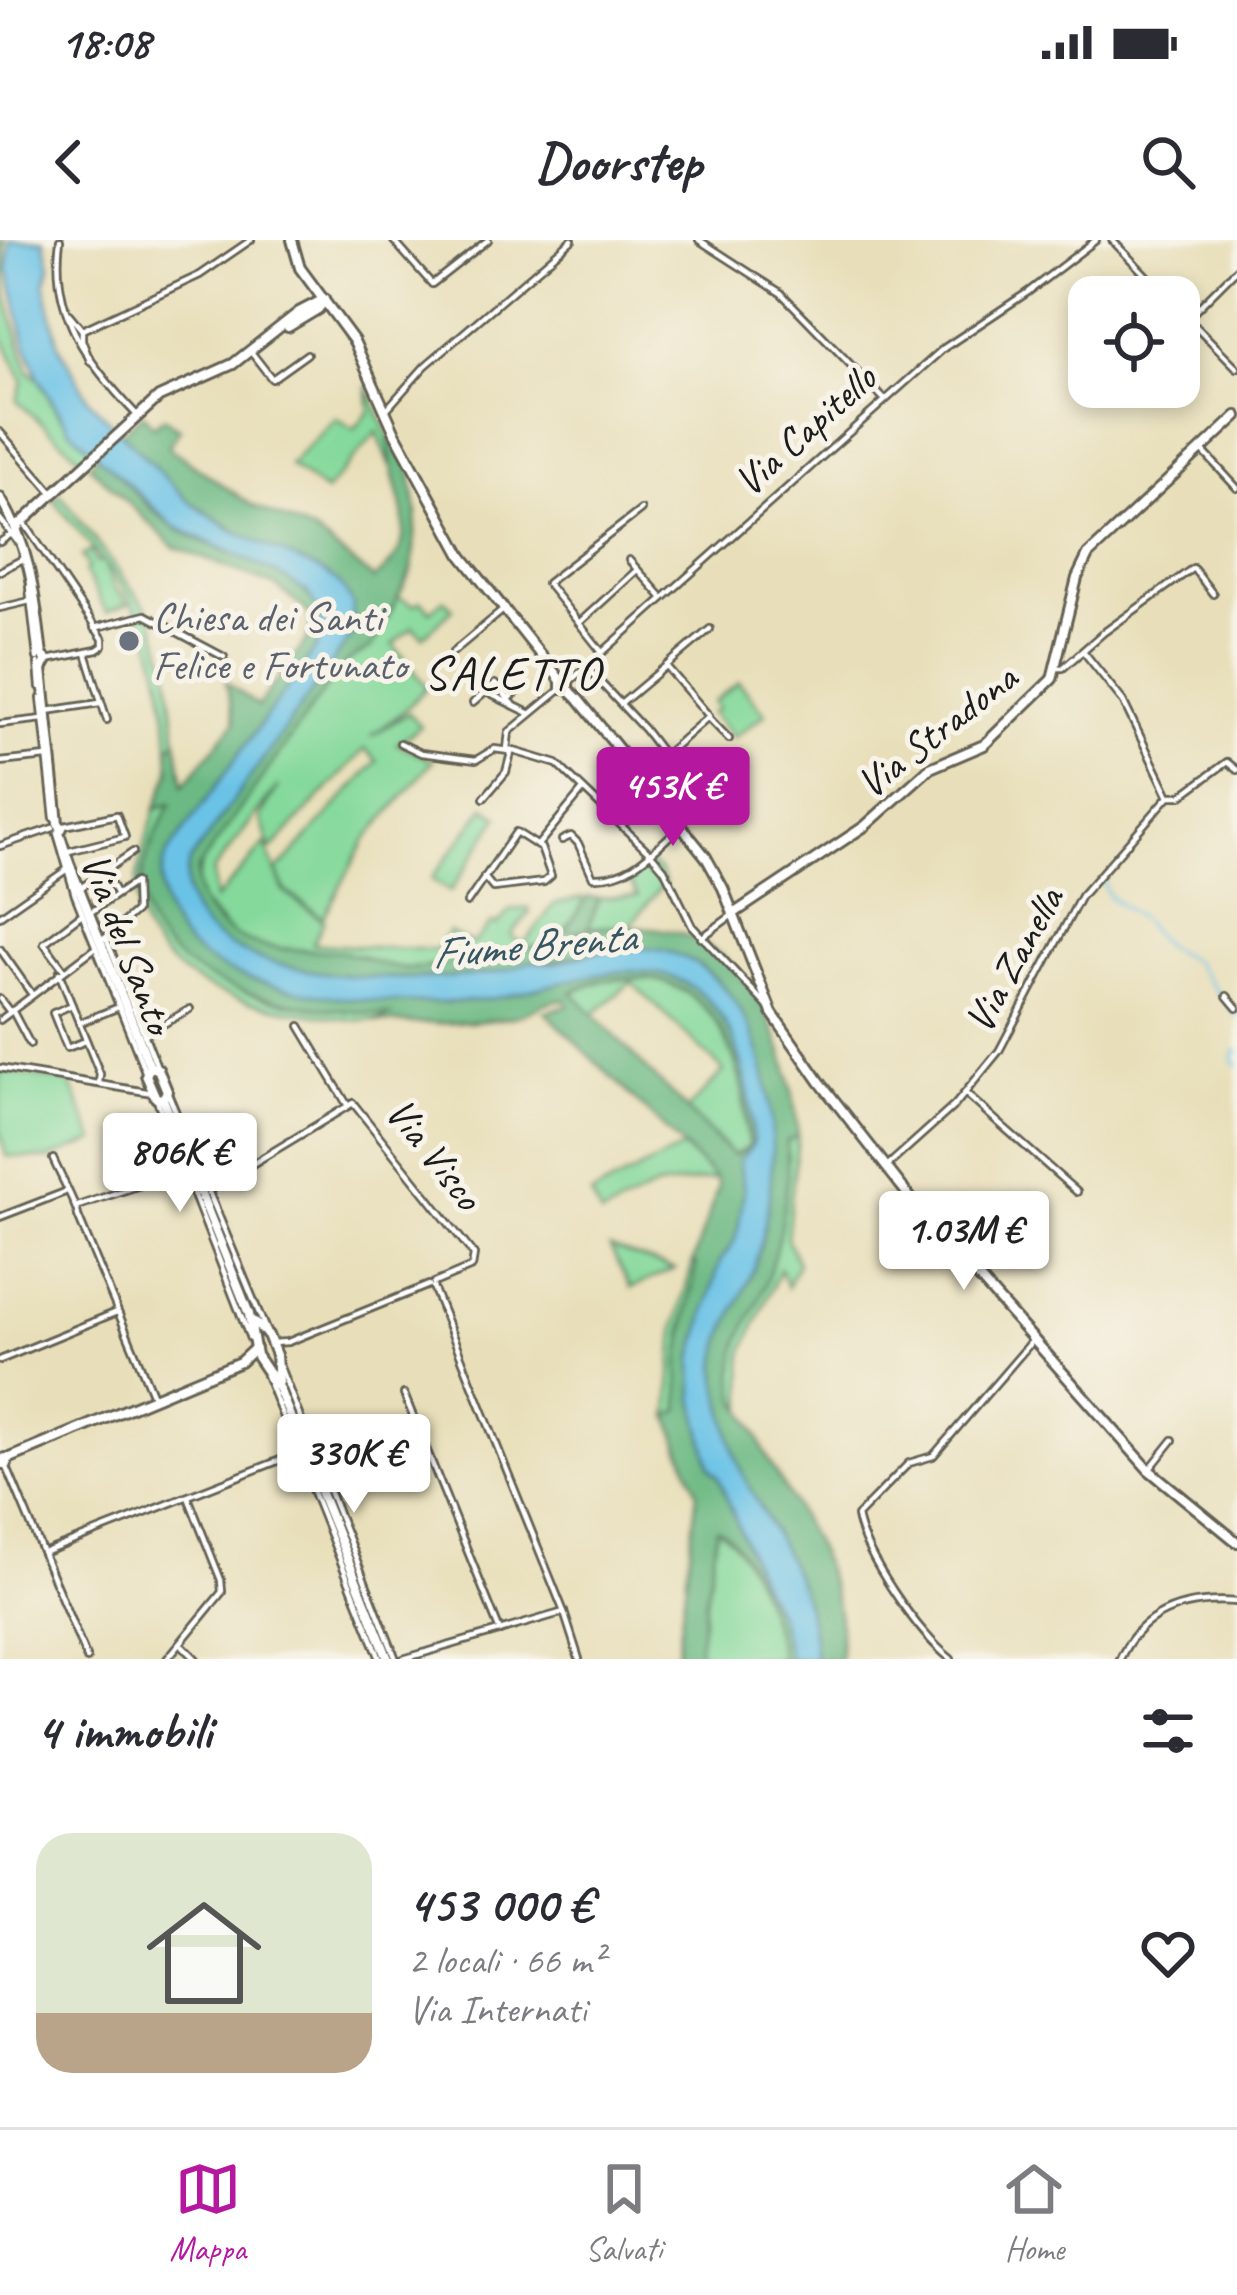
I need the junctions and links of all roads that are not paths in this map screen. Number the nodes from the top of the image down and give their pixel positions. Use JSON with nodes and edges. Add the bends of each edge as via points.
{"nodes":[{"id":1,"x":60,"y":240,"type":"edge"},
{"id":2,"x":251,"y":240,"type":"edge"},
{"id":3,"x":292,"y":240,"type":"edge"},
{"id":4,"x":487,"y":240,"type":"edge"},
{"id":5,"x":572,"y":240,"type":"edge"},
{"id":6,"x":699,"y":240,"type":"edge"},
{"id":7,"x":1096,"y":240,"type":"edge"},
{"id":8,"x":1112,"y":240,"type":"edge"},
{"id":9,"x":396,"y":241,"type":"edge"},
{"id":10,"x":296,"y":260,"type":"junction"},
{"id":11,"x":1237,"y":269,"type":"edge"},
{"id":12,"x":1147,"y":276,"type":"edge"},
{"id":13,"x":324,"y":299,"type":"junction"},
{"id":14,"x":63,"y":303,"type":"junction"},
{"id":15,"x":1200,"y":306,"type":"edge"},
{"id":16,"x":299,"y":312,"type":"junction"},
{"id":17,"x":311,"y":314,"type":"junction"},
{"id":18,"x":346,"y":329,"type":"junction"},
{"id":19,"x":82,"y":330,"type":"junction"},
{"id":20,"x":1200,"y":330,"type":"edge"},
{"id":21,"x":275,"y":334,"type":"junction"},
{"id":22,"x":250,"y":352,"type":"junction"},
{"id":23,"x":307,"y":354,"type":"dead end"},
{"id":24,"x":92,"y":367,"type":"junction"},
{"id":25,"x":1237,"y":368,"type":"edge"},
{"id":26,"x":884,"y":399,"type":"junction"},
{"id":27,"x":385,"y":411,"type":"junction"},
{"id":28,"x":135,"y":416,"type":"junction"},
{"id":29,"x":1237,"y":416,"type":"edge"},
{"id":30,"x":0,"y":432,"type":"edge"},
{"id":31,"x":1201,"y":449,"type":"junction"},
{"id":32,"x":1237,"y":488,"type":"edge"},
{"id":33,"x":55,"y":494,"type":"junction"},
{"id":34,"x":0,"y":498,"type":"edge"},
{"id":35,"x":641,"y":510,"type":"dead end"},
{"id":36,"x":0,"y":519,"type":"edge"},
{"id":37,"x":21,"y":527,"type":"junction"},
{"id":38,"x":0,"y":542,"type":"edge"},
{"id":39,"x":23,"y":559,"type":"junction"},
{"id":40,"x":629,"y":560,"type":"dead end"},
{"id":41,"x":638,"y":570,"type":"junction"},
{"id":42,"x":0,"y":571,"type":"edge"},
{"id":43,"x":1213,"y":594,"type":"dead end"},
{"id":44,"x":661,"y":596,"type":"junction"},
{"id":45,"x":31,"y":601,"type":"junction"},
{"id":46,"x":0,"y":608,"type":"edge"},
{"id":47,"x":502,"y":611,"type":"dead end"},
{"id":48,"x":579,"y":623,"type":"junction"},
{"id":49,"x":36,"y":627,"type":"junction"},
{"id":50,"x":94,"y":628,"type":"junction"},
{"id":51,"x":710,"y":629,"type":"dead end"},
{"id":52,"x":602,"y":651,"type":"junction"},
{"id":53,"x":1083,"y":651,"type":"junction"},
{"id":54,"x":453,"y":652,"type":"dead end"},
{"id":55,"x":86,"y":653,"type":"junction"},
{"id":56,"x":224,"y":657,"type":"dead end"},
{"id":57,"x":41,"y":660,"type":"junction"},
{"id":58,"x":586,"y":666,"type":"junction"},
{"id":59,"x":667,"y":667,"type":"junction"},
{"id":60,"x":1058,"y":668,"type":"junction"},
{"id":61,"x":565,"y":686,"type":"junction"},
{"id":62,"x":520,"y":691,"type":"dead end"},
{"id":63,"x":509,"y":702,"type":"junction"},
{"id":64,"x":100,"y":703,"type":"junction"},
{"id":65,"x":473,"y":703,"type":"dead end"},
{"id":66,"x":622,"y":703,"type":"junction"},
{"id":67,"x":530,"y":714,"type":"junction"},
{"id":68,"x":45,"y":715,"type":"junction"},
{"id":69,"x":709,"y":718,"type":"junction"},
{"id":70,"x":107,"y":720,"type":"dead end"},
{"id":71,"x":0,"y":724,"type":"edge"},
{"id":72,"x":729,"y":739,"type":"dead end"},
{"id":73,"x":505,"y":740,"type":"junction"},
{"id":74,"x":400,"y":743,"type":"dead end"},
{"id":75,"x":494,"y":748,"type":"junction"},
{"id":76,"x":510,"y":752,"type":"junction"},
{"id":77,"x":665,"y":755,"type":"junction"},
{"id":78,"x":47,"y":757,"type":"junction"},
{"id":79,"x":0,"y":763,"type":"edge"},
{"id":80,"x":1237,"y":770,"type":"edge"},
{"id":81,"x":584,"y":790,"type":"junction"},
{"id":82,"x":1169,"y":796,"type":"junction"},
{"id":83,"x":484,"y":798,"type":"dead end"},
{"id":84,"x":659,"y":798,"type":"junction"},
{"id":85,"x":621,"y":825,"type":"junction"},
{"id":86,"x":682,"y":825,"type":"junction"},
{"id":87,"x":59,"y":835,"type":"junction"},
{"id":88,"x":562,"y":840,"type":"dead end"},
{"id":89,"x":0,"y":846,"type":"edge"},
{"id":90,"x":537,"y":846,"type":"junction"},
{"id":91,"x":133,"y":852,"type":"dead end"},
{"id":92,"x":649,"y":853,"type":"junction"},
{"id":93,"x":66,"y":870,"type":"junction"},
{"id":94,"x":104,"y":872,"type":"junction"},
{"id":95,"x":484,"y":877,"type":"junction"},
{"id":96,"x":79,"y":889,"type":"junction"},
{"id":97,"x":493,"y":889,"type":"junction"},
{"id":98,"x":474,"y":891,"type":"junction"},
{"id":99,"x":116,"y":894,"type":"junction"},
{"id":100,"x":467,"y":903,"type":"dead end"},
{"id":101,"x":85,"y":914,"type":"junction"},
{"id":102,"x":733,"y":914,"type":"junction"},
{"id":103,"x":0,"y":916,"type":"edge"},
{"id":104,"x":701,"y":938,"type":"junction"},
{"id":105,"x":100,"y":942,"type":"junction"},
{"id":106,"x":0,"y":949,"type":"edge"},
{"id":107,"x":103,"y":960,"type":"junction"},
{"id":108,"x":61,"y":972,"type":"junction"},
{"id":109,"x":119,"y":982,"type":"junction"},
{"id":110,"x":32,"y":994,"type":"junction"},
{"id":111,"x":1227,"y":996,"type":"dead end"},
{"id":112,"x":0,"y":999,"type":"edge"},
{"id":113,"x":72,"y":1005,"type":"junction"},
{"id":114,"x":119,"y":1007,"type":"junction"},
{"id":115,"x":1237,"y":1008,"type":"edge"},
{"id":116,"x":190,"y":1009,"type":"dead end"},
{"id":117,"x":770,"y":1009,"type":"junction"},
{"id":118,"x":11,"y":1011,"type":"junction"},
{"id":119,"x":0,"y":1020,"type":"edge"},
{"id":120,"x":79,"y":1023,"type":"junction"},
{"id":121,"x":300,"y":1026,"type":"dead end"},
{"id":122,"x":144,"y":1035,"type":"junction"},
{"id":123,"x":86,"y":1041,"type":"junction"},
{"id":124,"x":30,"y":1044,"type":"dead end"},
{"id":125,"x":0,"y":1068,"type":"edge"},
{"id":126,"x":150,"y":1072,"type":"junction"},
{"id":127,"x":99,"y":1083,"type":"junction"},
{"id":128,"x":131,"y":1088,"type":"junction"},
{"id":129,"x":965,"y":1094,"type":"junction"},
{"id":130,"x":160,"y":1095,"type":"junction"},
{"id":131,"x":348,"y":1106,"type":"junction"},
{"id":132,"x":170,"y":1126,"type":"junction"},
{"id":133,"x":53,"y":1159,"type":"dead end"},
{"id":134,"x":886,"y":1167,"type":"junction"},
{"id":135,"x":184,"y":1170,"type":"junction"},
{"id":136,"x":208,"y":1191,"type":"junction"},
{"id":137,"x":64,"y":1192,"type":"junction"},
{"id":138,"x":1077,"y":1192,"type":"dead end"},
{"id":139,"x":78,"y":1206,"type":"junction"},
{"id":140,"x":203,"y":1210,"type":"junction"},
{"id":141,"x":0,"y":1217,"type":"edge"},
{"id":142,"x":432,"y":1285,"type":"junction"},
{"id":143,"x":117,"y":1312,"type":"junction"},
{"id":144,"x":246,"y":1319,"type":"junction"},
{"id":145,"x":1034,"y":1339,"type":"junction"},
{"id":146,"x":260,"y":1340,"type":"junction"},
{"id":147,"x":288,"y":1342,"type":"junction"},
{"id":148,"x":0,"y":1360,"type":"edge"},
{"id":149,"x":239,"y":1362,"type":"junction"},
{"id":150,"x":270,"y":1366,"type":"junction"},
{"id":151,"x":404,"y":1394,"type":"dead end"},
{"id":152,"x":153,"y":1396,"type":"junction"},
{"id":153,"x":303,"y":1437,"type":"junction"},
{"id":154,"x":1173,"y":1440,"type":"dead end"},
{"id":155,"x":425,"y":1446,"type":"junction"},
{"id":156,"x":298,"y":1453,"type":"junction"},
{"id":157,"x":4,"y":1462,"type":"edge"},
{"id":158,"x":1149,"y":1470,"type":"junction"},
{"id":159,"x":327,"y":1490,"type":"junction"},
{"id":160,"x":188,"y":1497,"type":"junction"},
{"id":161,"x":1236,"y":1541,"type":"edge"},
{"id":162,"x":348,"y":1549,"type":"junction"},
{"id":163,"x":43,"y":1553,"type":"junction"},
{"id":164,"x":1237,"y":1603,"type":"edge"},
{"id":165,"x":564,"y":1612,"type":"junction"},
{"id":166,"x":500,"y":1631,"type":"junction"},
{"id":167,"x":182,"y":1646,"type":"junction"},
{"id":168,"x":87,"y":1659,"type":"edge"},
{"id":169,"x":167,"y":1659,"type":"edge"},
{"id":170,"x":196,"y":1659,"type":"edge"},
{"id":171,"x":392,"y":1659,"type":"edge"},
{"id":172,"x":579,"y":1659,"type":"edge"},
{"id":173,"x":951,"y":1659,"type":"edge"},
{"id":174,"x":1120,"y":1659,"type":"edge"}],
"edges":[{"from":1,"to":14,"type":"street"},
{"from":2,"to":19,"type":"street","via":[[200,275]]},
{"from":3,"to":10,"type":"street"},
{"from":4,"to":9,"type":"street","via":[[436,284]]},
{"from":5,"to":27,"type":"street","via":[[425,366]]},
{"from":6,"to":26,"type":"street","via":[[781,292]]},
{"from":7,"to":26,"type":"street","name":"Via Capitello"},
{"from":8,"to":12,"type":"street"},
{"from":10,"to":13,"type":"street"},
{"from":10,"to":16,"type":"street","via":[[311,297]]},
{"from":11,"to":15,"type":"street"},
{"from":13,"to":16,"type":"street"},
{"from":13,"to":17,"type":"street"},
{"from":13,"to":18,"type":"street"},
{"from":14,"to":19,"type":"street"},
{"from":14,"to":24,"type":"street"},
{"from":16,"to":21,"type":"street"},
{"from":17,"to":18,"type":"street","via":[[327,310]]},
{"from":17,"to":21,"type":"street"},
{"from":18,"to":27,"type":"street"},
{"from":19,"to":24,"type":"street"},
{"from":20,"to":25,"type":"street"},
{"from":21,"to":22,"type":"street"},
{"from":22,"to":23,"type":"street","via":[[272,379]]},
{"from":22,"to":28,"type":"street"},
{"from":24,"to":28,"type":"street"},
{"from":26,"to":44,"type":"street","name":"Via Capitello"},
{"from":27,"to":61,"type":"street","via":[[462,556]]},
{"from":28,"to":33,"type":"street"},
{"from":29,"to":31,"type":"street","name":"Via Stradona"},
{"from":30,"to":33,"type":"street"},
{"from":31,"to":32,"type":"street"},
{"from":31,"to":60,"type":"street","name":"Via Stradona","via":[[1088,555]]},
{"from":33,"to":37,"type":"street"},
{"from":34,"to":37,"type":"street"},
{"from":35,"to":48,"type":"street","via":[[547,583]]},
{"from":36,"to":37,"type":"street"},
{"from":37,"to":38,"type":"street"},
{"from":37,"to":39,"type":"street"},
{"from":37,"to":49,"type":"street"},
{"from":37,"to":50,"type":"street"},
{"from":39,"to":42,"type":"street"},
{"from":39,"to":45,"type":"street"},
{"from":40,"to":41,"type":"street"},
{"from":41,"to":44,"type":"street"},
{"from":41,"to":48,"type":"street"},
{"from":43,"to":53,"type":"street","via":[[1193,568]]},
{"from":44,"to":52,"type":"street","name":"Via Capitello"},
{"from":45,"to":46,"type":"street"},
{"from":45,"to":49,"type":"street"},
{"from":47,"to":54,"type":"street"},
{"from":48,"to":52,"type":"street"},
{"from":49,"to":57,"type":"street"},
{"from":50,"to":55,"type":"street","via":[[103,646]]},
{"from":50,"to":56,"type":"street","via":[[145,615]]},
{"from":51,"to":59,"type":"street"},
{"from":52,"to":58,"type":"street","name":"Via Capitello"},
{"from":53,"to":60,"type":"street"},
{"from":53,"to":82,"type":"street","via":[[1124,700]]},
{"from":55,"to":57,"type":"street"},
{"from":55,"to":64,"type":"street"},
{"from":57,"to":68,"type":"street","name":"Via del Santo"},
{"from":57,"to":68,"type":"street","name":"Via del Santo"},
{"from":58,"to":61,"type":"street","name":"Via Capitello"},
{"from":58,"to":66,"type":"street"},
{"from":59,"to":66,"type":"street"},
{"from":59,"to":69,"type":"street"},
{"from":60,"to":102,"type":"street","name":"Via Stradona","via":[[992,739],[930,768],[865,826]]},
{"from":61,"to":67,"type":"street","name":"Via Capitello"},
{"from":61,"to":84,"type":"street"},
{"from":62,"to":63,"type":"street"},
{"from":63,"to":65,"type":"street","via":[[486,692]]},
{"from":63,"to":67,"type":"street"},
{"from":64,"to":68,"type":"street"},
{"from":64,"to":70,"type":"street"},
{"from":66,"to":77,"type":"street"},
{"from":67,"to":73,"type":"street","name":"Via Capitello"},
{"from":68,"to":71,"type":"street"},
{"from":68,"to":78,"type":"street","name":"Via del Santo"},
{"from":68,"to":87,"type":"street","name":"Via del Santo"},
{"from":69,"to":72,"type":"street"},
{"from":69,"to":77,"type":"street"},
{"from":73,"to":75,"type":"street","name":"Via Capitello"},
{"from":73,"to":76,"type":"street"},
{"from":74,"to":75,"type":"street","via":[[476,760]]},
{"from":75,"to":76,"type":"street"},
{"from":76,"to":81,"type":"street","via":[[554,762]]},
{"from":76,"to":83,"type":"street","via":[[506,772]]},
{"from":77,"to":84,"type":"street","via":[[686,781]]},
{"from":78,"to":79,"type":"street"},
{"from":78,"to":87,"type":"street","name":"Via del Santo"},
{"from":80,"to":82,"type":"street","name":"Via Zanella","via":[[1227,762],[1181,796]]},
{"from":81,"to":85,"type":"street"},
{"from":81,"to":90,"type":"street"},
{"from":82,"to":129,"type":"street","name":"Via Zanella","via":[[1081,896],[1010,1036]]},
{"from":84,"to":85,"type":"street"},
{"from":84,"to":86,"type":"street"},
{"from":85,"to":92,"type":"street"},
{"from":86,"to":92,"type":"street"},
{"from":86,"to":102,"type":"street"},
{"from":87,"to":87,"type":"street","via":[[117,815],[125,837]]},
{"from":87,"to":89,"type":"street"},
{"from":87,"to":93,"type":"street","name":"Via del Santo"},
{"from":87,"to":96,"type":"street"},
{"from":88,"to":92,"type":"street","via":[[578,843],[596,878],[625,874]]},
{"from":90,"to":95,"type":"street","via":[[516,832]]},
{"from":90,"to":97,"type":"street","via":[[550,879]]},
{"from":91,"to":94,"type":"street"},
{"from":92,"to":104,"type":"street"},
{"from":93,"to":101,"type":"street","name":"Via del Santo"},
{"from":93,"to":103,"type":"street"},
{"from":94,"to":96,"type":"street"},
{"from":94,"to":99,"type":"street"},
{"from":95,"to":97,"type":"street"},
{"from":95,"to":98,"type":"street"},
{"from":96,"to":101,"type":"street"},
{"from":97,"to":98,"type":"street"},
{"from":98,"to":100,"type":"street"},
{"from":99,"to":101,"type":"street"},
{"from":99,"to":105,"type":"street","via":[[135,882],[136,910]]},
{"from":101,"to":105,"type":"street"},
{"from":101,"to":108,"type":"street","via":[[44,943]]},
{"from":102,"to":104,"type":"street","name":"Via Stradona"},
{"from":102,"to":117,"type":"street"},
{"from":104,"to":117,"type":"street"},
{"from":105,"to":107,"type":"street"},
{"from":105,"to":108,"type":"street"},
{"from":105,"to":109,"type":"street","name":"Via del Santo"},
{"from":106,"to":110,"type":"street"},
{"from":107,"to":109,"type":"street"},
{"from":107,"to":114,"type":"street","name":"Via del Santo"},
{"from":108,"to":110,"type":"street"},
{"from":108,"to":113,"type":"street"},
{"from":109,"to":122,"type":"street","name":"Via del Santo"},
{"from":109,"to":126,"type":"street"},
{"from":110,"to":118,"type":"street"},
{"from":111,"to":115,"type":"street"},
{"from":112,"to":118,"type":"street"},
{"from":113,"to":120,"type":"street"},
{"from":113,"to":123,"type":"street","via":[[53,1013],[67,1048]]},
{"from":114,"to":120,"type":"street"},
{"from":114,"to":126,"type":"street","name":"Via del Santo"},
{"from":116,"to":122,"type":"street"},
{"from":117,"to":134,"type":"street"},
{"from":118,"to":119,"type":"street"},
{"from":118,"to":124,"type":"street"},
{"from":120,"to":123,"type":"street"},
{"from":121,"to":131,"type":"street"},
{"from":122,"to":126,"type":"street","name":"Via del Santo"},
{"from":123,"to":127,"type":"street"},
{"from":125,"to":127,"type":"street"},
{"from":126,"to":128,"type":"street"},
{"from":126,"to":130,"type":"street","name":"Via del Santo"},
{"from":127,"to":128,"type":"street"},
{"from":128,"to":130,"type":"street"},
{"from":129,"to":134,"type":"street","name":"Via Zanella"},
{"from":129,"to":138,"type":"street"},
{"from":130,"to":132,"type":"street"},
{"from":130,"to":136,"type":"street","name":"Via del Santo"},
{"from":131,"to":136,"type":"street","name":"Via Visco"},
{"from":131,"to":142,"type":"street","name":"Via Visco","via":[[359,1105],[474,1255],[472,1267]]},
{"from":132,"to":135,"type":"street"},
{"from":132,"to":140,"type":"street"},
{"from":133,"to":137,"type":"street"},
{"from":134,"to":145,"type":"street"},
{"from":135,"to":139,"type":"street"},
{"from":135,"to":140,"type":"street"},
{"from":136,"to":146,"type":"street","name":"Via del Santo","via":[[260,1319]]},
{"from":137,"to":139,"type":"street"},
{"from":137,"to":141,"type":"street"},
{"from":139,"to":143,"type":"street"},
{"from":140,"to":144,"type":"street"},
{"from":142,"to":147,"type":"street"},
{"from":142,"to":165,"type":"street"},
{"from":143,"to":148,"type":"street"},
{"from":143,"to":152,"type":"street"},
{"from":144,"to":146,"type":"street"},
{"from":144,"to":146,"type":"street"},
{"from":145,"to":158,"type":"street"},
{"from":145,"to":173,"type":"street","via":[[933,1456],[909,1463],[857,1516],[899,1599]]},
{"from":146,"to":147,"type":"street"},
{"from":146,"to":149,"type":"street"},
{"from":146,"to":150,"type":"street"},
{"from":146,"to":150,"type":"street"},
{"from":147,"to":150,"type":"street"},
{"from":149,"to":150,"type":"street"},
{"from":149,"to":152,"type":"street"},
{"from":150,"to":153,"type":"street"},
{"from":150,"to":153,"type":"street","via":[[295,1405]]},
{"from":150,"to":156,"type":"street"},
{"from":151,"to":155,"type":"street"},
{"from":152,"to":157,"type":"street"},
{"from":153,"to":159,"type":"street"},
{"from":153,"to":162,"type":"street"},
{"from":154,"to":158,"type":"street"},
{"from":155,"to":159,"type":"street"},
{"from":155,"to":166,"type":"street"},
{"from":156,"to":160,"type":"street"},
{"from":156,"to":171,"type":"street"},
{"from":157,"to":163,"type":"street"},
{"from":158,"to":161,"type":"street"},
{"from":159,"to":162,"type":"street"},
{"from":160,"to":163,"type":"street"},
{"from":160,"to":167,"type":"street","via":[[222,1589]]},
{"from":162,"to":171,"type":"street"},
{"from":163,"to":168,"type":"street"},
{"from":164,"to":174,"type":"street","via":[[1162,1612],[1133,1635]]},
{"from":165,"to":166,"type":"street"},
{"from":165,"to":172,"type":"street"},
{"from":166,"to":171,"type":"street"},
{"from":167,"to":169,"type":"street"},
{"from":167,"to":170,"type":"street"}]}
